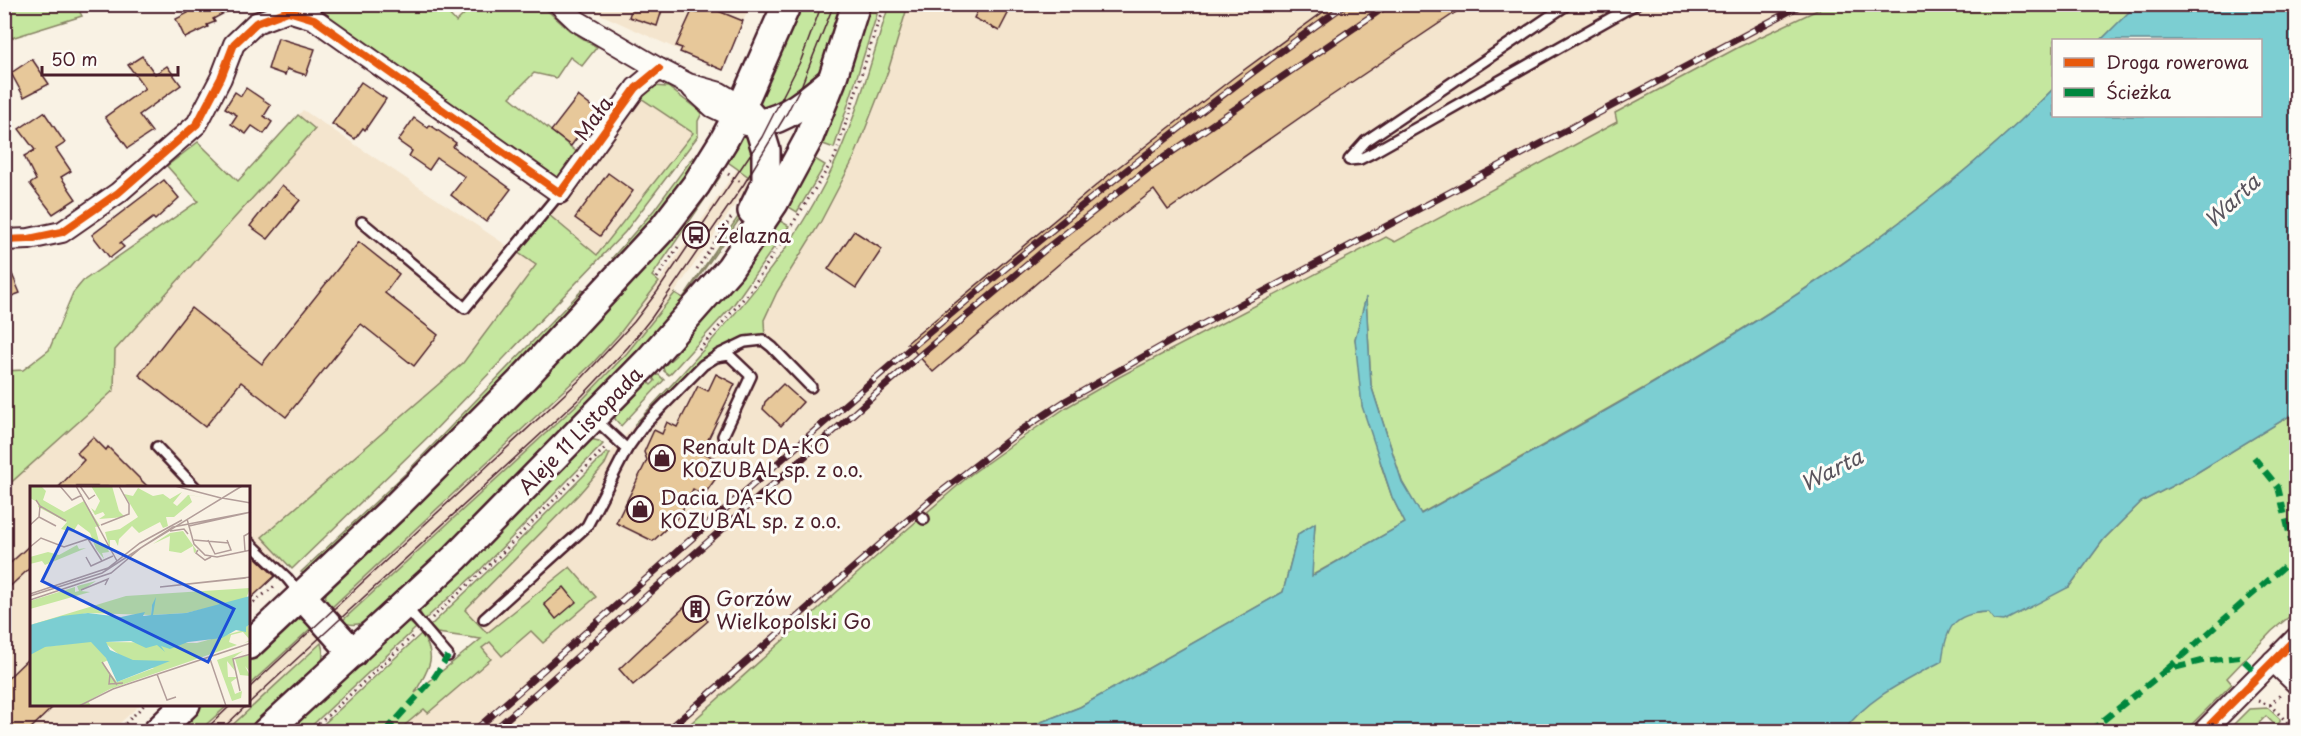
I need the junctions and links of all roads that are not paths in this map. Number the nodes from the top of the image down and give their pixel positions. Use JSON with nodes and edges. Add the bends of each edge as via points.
{"nodes":[{"id":1,"x":559,"y":4,"type":"edge"},
{"id":2,"x":787,"y":4,"type":"edge"},
{"id":3,"x":856,"y":4,"type":"edge"},
{"id":4,"x":1568,"y":4,"type":"edge"},
{"id":5,"x":1636,"y":4,"type":"edge"},
{"id":6,"x":659,"y":69,"type":"junction"},
{"id":7,"x":832,"y":80,"type":"junction"},
{"id":8,"x":745,"y":116,"type":"junction"},
{"id":9,"x":560,"y":193,"type":"junction"},
{"id":10,"x":362,"y":222,"type":"dead end"},
{"id":11,"x":4,"y":240,"type":"edge"},
{"id":12,"x":698,"y":286,"type":"junction"},
{"id":13,"x":716,"y":357,"type":"junction"},
{"id":14,"x":811,"y":387,"type":"dead end"},
{"id":15,"x":593,"y":417,"type":"junction"},
{"id":16,"x":723,"y":436,"type":"dead end"},
{"id":17,"x":157,"y":447,"type":"dead end"},
{"id":18,"x":627,"y":449,"type":"junction"},
{"id":19,"x":194,"y":486,"type":"edge"},
{"id":20,"x":250,"y":543,"type":"edge"},
{"id":21,"x":294,"y":587,"type":"junction"},
{"id":22,"x":405,"y":605,"type":"junction"},
{"id":23,"x":484,"y":619,"type":"dead end"},
{"id":24,"x":2296,"y":638,"type":"edge"},
{"id":25,"x":250,"y":644,"type":"edge"},
{"id":26,"x":353,"y":653,"type":"junction"},
{"id":27,"x":448,"y":656,"type":"dead end"},
{"id":28,"x":2273,"y":661,"type":"junction"},
{"id":29,"x":2296,"y":683,"type":"edge"},
{"id":30,"x":185,"y":706,"type":"edge"},
{"id":31,"x":157,"y":732,"type":"edge"},
{"id":32,"x":266,"y":732,"type":"edge"},
{"id":33,"x":2203,"y":732,"type":"edge"}],
"edges":[{"from":1,"to":6,"type":"street","via":[[577,21]]},
{"from":2,"to":8,"type":"main road"},
{"from":3,"to":7,"type":"main road","name":"Aleje 11 Listopada"},
{"from":4,"to":5,"type":"lane","via":[[1366,141],[1349,160],[1372,153]]},
{"from":6,"to":8,"type":"street","via":[[688,84],[720,93]]},
{"from":6,"to":9,"type":"street","name":"Mała","via":[[636,88]]},
{"from":7,"to":8,"type":"main road","via":[[787,113]]},
{"from":7,"to":12,"type":"main road","name":"Aleje 11 Listopada","via":[[808,140],[774,203],[730,268]]},
{"from":8,"to":12,"type":"main road","via":[[766,150],[766,182],[754,206]]},
{"from":8,"to":21,"type":"main road","via":[[643,252],[521,381],[394,508]]},
{"from":9,"to":10,"type":"lane","via":[[465,308]]},
{"from":9,"to":11,"type":"street","via":[[314,19],[288,11],[256,23],[234,44],[197,124],[118,193],[62,232]]},
{"from":12,"to":15,"type":"main road","name":"Aleje 11 Listopada","via":[[649,360]]},
{"from":13,"to":14,"type":"lane","via":[[745,342],[763,340]]},
{"from":13,"to":16,"type":"lane","via":[[729,356],[751,376]]},
{"from":13,"to":18,"type":"lane","via":[[703,365],[644,425]]},
{"from":15,"to":18,"type":"lane"},
{"from":15,"to":22,"type":"main road","name":"Aleje 11 Listopada"},
{"from":17,"to":19,"type":"lane"},
{"from":18,"to":23,"type":"lane","via":[[587,526]]},
{"from":20,"to":21,"type":"lane"},
{"from":21,"to":25,"type":"main road"},
{"from":21,"to":26,"type":"main road"},
{"from":22,"to":26,"type":"main road","name":"Aleje 11 Listopada"},
{"from":22,"to":27,"type":"lane"},
{"from":24,"to":28,"type":"street"},
{"from":26,"to":32,"type":"main road","name":"Aleje 11 Listopada"},
{"from":28,"to":29,"type":"street"},
{"from":28,"to":33,"type":"street"},
{"from":30,"to":31,"type":"main road"}]}
